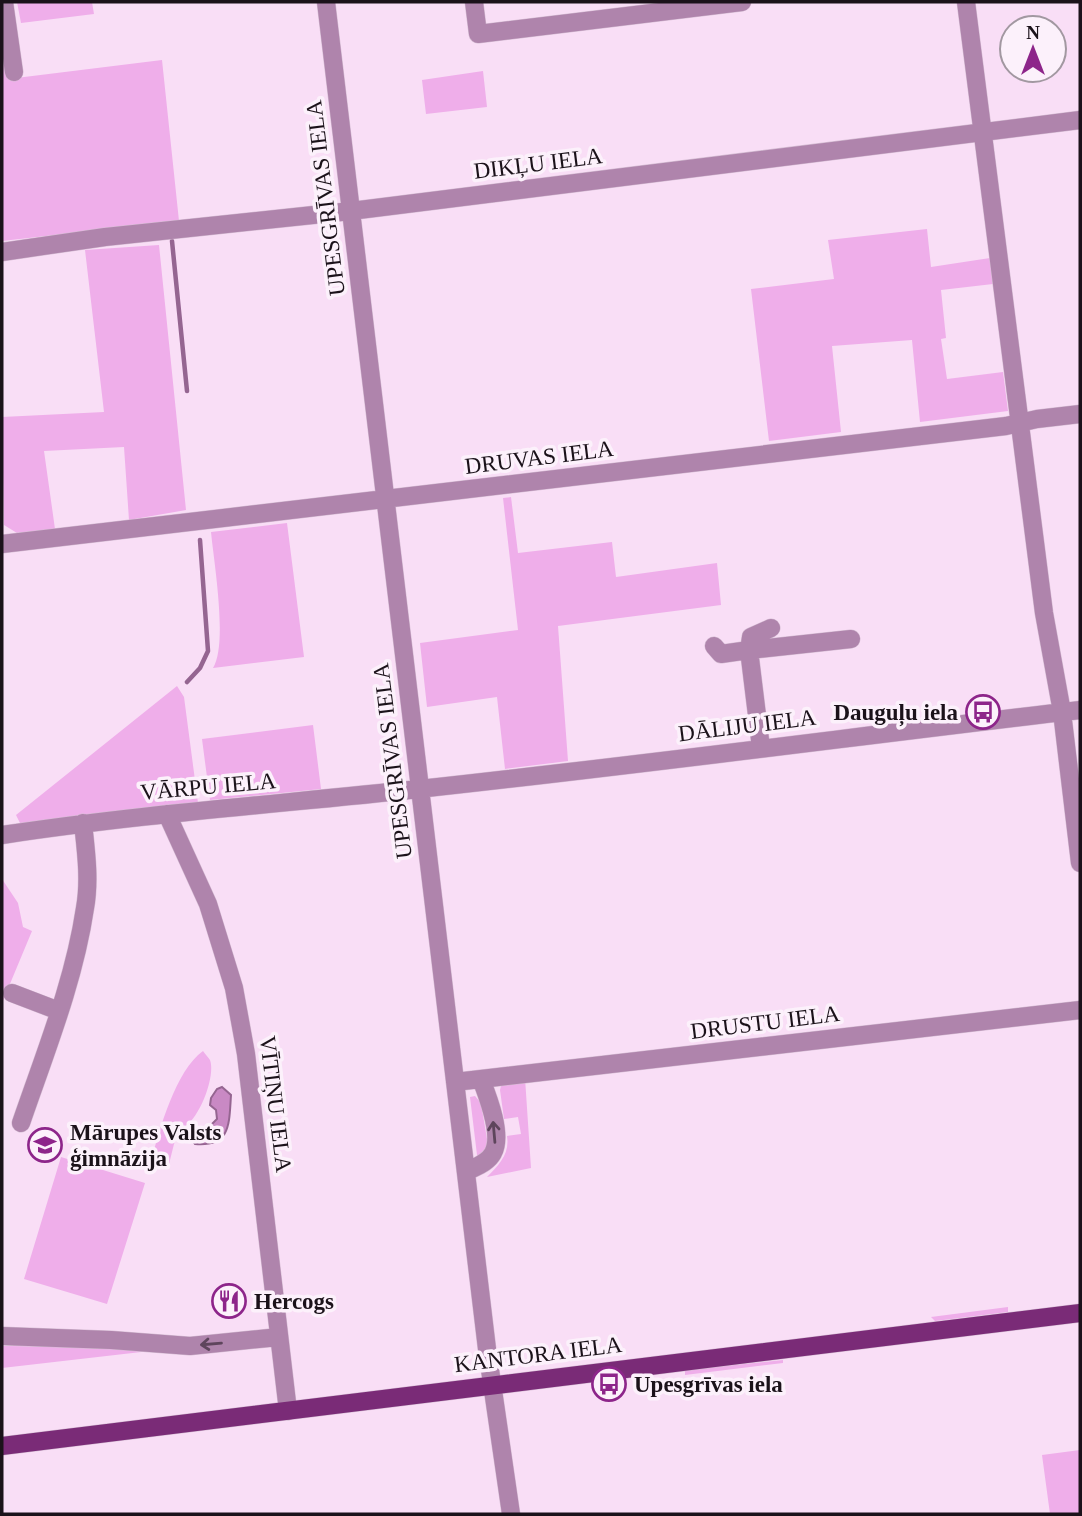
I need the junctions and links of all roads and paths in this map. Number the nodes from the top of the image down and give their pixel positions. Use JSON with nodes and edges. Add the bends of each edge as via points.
{"nodes":[{"id":1,"x":4,"y":2,"type":"edge"},
{"id":2,"x":326,"y":2,"type":"edge"},
{"id":3,"x":474,"y":2,"type":"edge"},
{"id":4,"x":742,"y":2,"type":"edge"},
{"id":5,"x":967,"y":2,"type":"edge"},
{"id":6,"x":14,"y":72,"type":"dead end"},
{"id":7,"x":1080,"y":120,"type":"edge"},
{"id":8,"x":983,"y":132,"type":"junction"},
{"id":9,"x":351,"y":211,"type":"junction"},
{"id":10,"x":2,"y":252,"type":"edge"},
{"id":11,"x":1080,"y":414,"type":"edge"},
{"id":12,"x":1020,"y":424,"type":"junction"},
{"id":13,"x":386,"y":500,"type":"junction"},
{"id":14,"x":2,"y":544,"type":"edge"},
{"id":15,"x":771,"y":628,"type":"dead end"},
{"id":16,"x":851,"y":639,"type":"dead end"},
{"id":17,"x":714,"y":646,"type":"dead end"},
{"id":18,"x":749,"y":650,"type":"junction"},
{"id":19,"x":1080,"y":710,"type":"edge"},
{"id":20,"x":1062,"y":712,"type":"junction"},
{"id":21,"x":761,"y":748,"type":"junction"},
{"id":22,"x":419,"y":789,"type":"junction"},
{"id":23,"x":167,"y":814,"type":"junction"},
{"id":24,"x":83,"y":823,"type":"junction"},
{"id":25,"x":2,"y":835,"type":"edge"},
{"id":26,"x":1080,"y":863,"type":"edge"},
{"id":27,"x":12,"y":993,"type":"dead end"},
{"id":28,"x":1080,"y":1010,"type":"edge"},
{"id":29,"x":59,"y":1011,"type":"junction"},
{"id":30,"x":481,"y":1079,"type":"junction"},
{"id":31,"x":455,"y":1082,"type":"junction"},
{"id":32,"x":21,"y":1123,"type":"dead end"},
{"id":33,"x":466,"y":1172,"type":"junction"},
{"id":34,"x":1080,"y":1314,"type":"edge"},
{"id":35,"x":2,"y":1336,"type":"edge"},
{"id":36,"x":279,"y":1337,"type":"junction"},
{"id":37,"x":493,"y":1384,"type":"junction"},
{"id":38,"x":288,"y":1411,"type":"junction"},
{"id":39,"x":2,"y":1446,"type":"edge"},
{"id":40,"x":512,"y":1514,"type":"edge"}],
"edges":[{"from":1,"to":6,"type":"street"},
{"from":2,"to":9,"type":"street","name":"UPESGRĪVAS IELA"},
{"from":3,"to":4,"type":"street","via":[[478,34]]},
{"from":5,"to":8,"type":"street"},
{"from":7,"to":8,"type":"street","name":"DIKĻU IELA"},
{"from":8,"to":9,"type":"street","name":"DIKĻU IELA"},
{"from":8,"to":12,"type":"street"},
{"from":9,"to":10,"type":"street","name":"DIKĻU IELA"},
{"from":9,"to":13,"type":"street","name":"UPESGRĪVAS IELA"},
{"from":11,"to":12,"type":"street","name":"DRUVAS IELA"},
{"from":12,"to":13,"type":"street","name":"DRUVAS IELA"},
{"from":12,"to":20,"type":"street","via":[[1044,613]]},
{"from":13,"to":14,"type":"street","name":"DRUVAS IELA"},
{"from":13,"to":22,"type":"street","name":"UPESGRĪVAS IELA"},
{"from":15,"to":18,"type":"street","via":[[751,637]]},
{"from":16,"to":18,"type":"street"},
{"from":17,"to":18,"type":"street","via":[[721,654]]},
{"from":18,"to":21,"type":"street"},
{"from":19,"to":20,"type":"street","name":"DĀLIJU IELA"},
{"from":20,"to":21,"type":"street","name":"DĀLIJU IELA"},
{"from":20,"to":26,"type":"street"},
{"from":21,"to":22,"type":"street","name":"DĀLIJU IELA"},
{"from":22,"to":23,"type":"street","name":"VĀRPU IELA"},
{"from":22,"to":31,"type":"street","name":"UPESGRĪVAS IELA"},
{"from":23,"to":24,"type":"street","name":"VĀRPU IELA"},
{"from":23,"to":36,"type":"street","name":"VĪTIŅU IELA","via":[[208,904],[234,988]]},
{"from":24,"to":25,"type":"street","name":"VĀRPU IELA"},
{"from":24,"to":29,"type":"street","via":[[88,874],[85,908]]},
{"from":27,"to":29,"type":"street"},
{"from":28,"to":30,"type":"street","name":"DRUSTU IELA"},
{"from":29,"to":32,"type":"street"},
{"from":30,"to":31,"type":"street","name":"DRUSTU IELA"},
{"from":33,"to":30,"type":"street","one_way":true,"via":[[486,1161],[496,1140],[491,1103]]},
{"from":31,"to":33,"type":"street","name":"UPESGRĪVAS IELA"},
{"from":33,"to":37,"type":"street","name":"UPESGRĪVAS IELA"},
{"from":34,"to":37,"type":"main road","name":"KANTORA IELA"},
{"from":36,"to":35,"type":"street","one_way":true,"via":[[190,1346]]},
{"from":36,"to":38,"type":"street","name":"VĪTIŅU IELA"},
{"from":37,"to":38,"type":"main road","name":"KANTORA IELA"},
{"from":37,"to":40,"type":"street","name":"UPESGRĪVAS IELA"},
{"from":38,"to":39,"type":"main road","name":"KANTORA IELA"}]}
